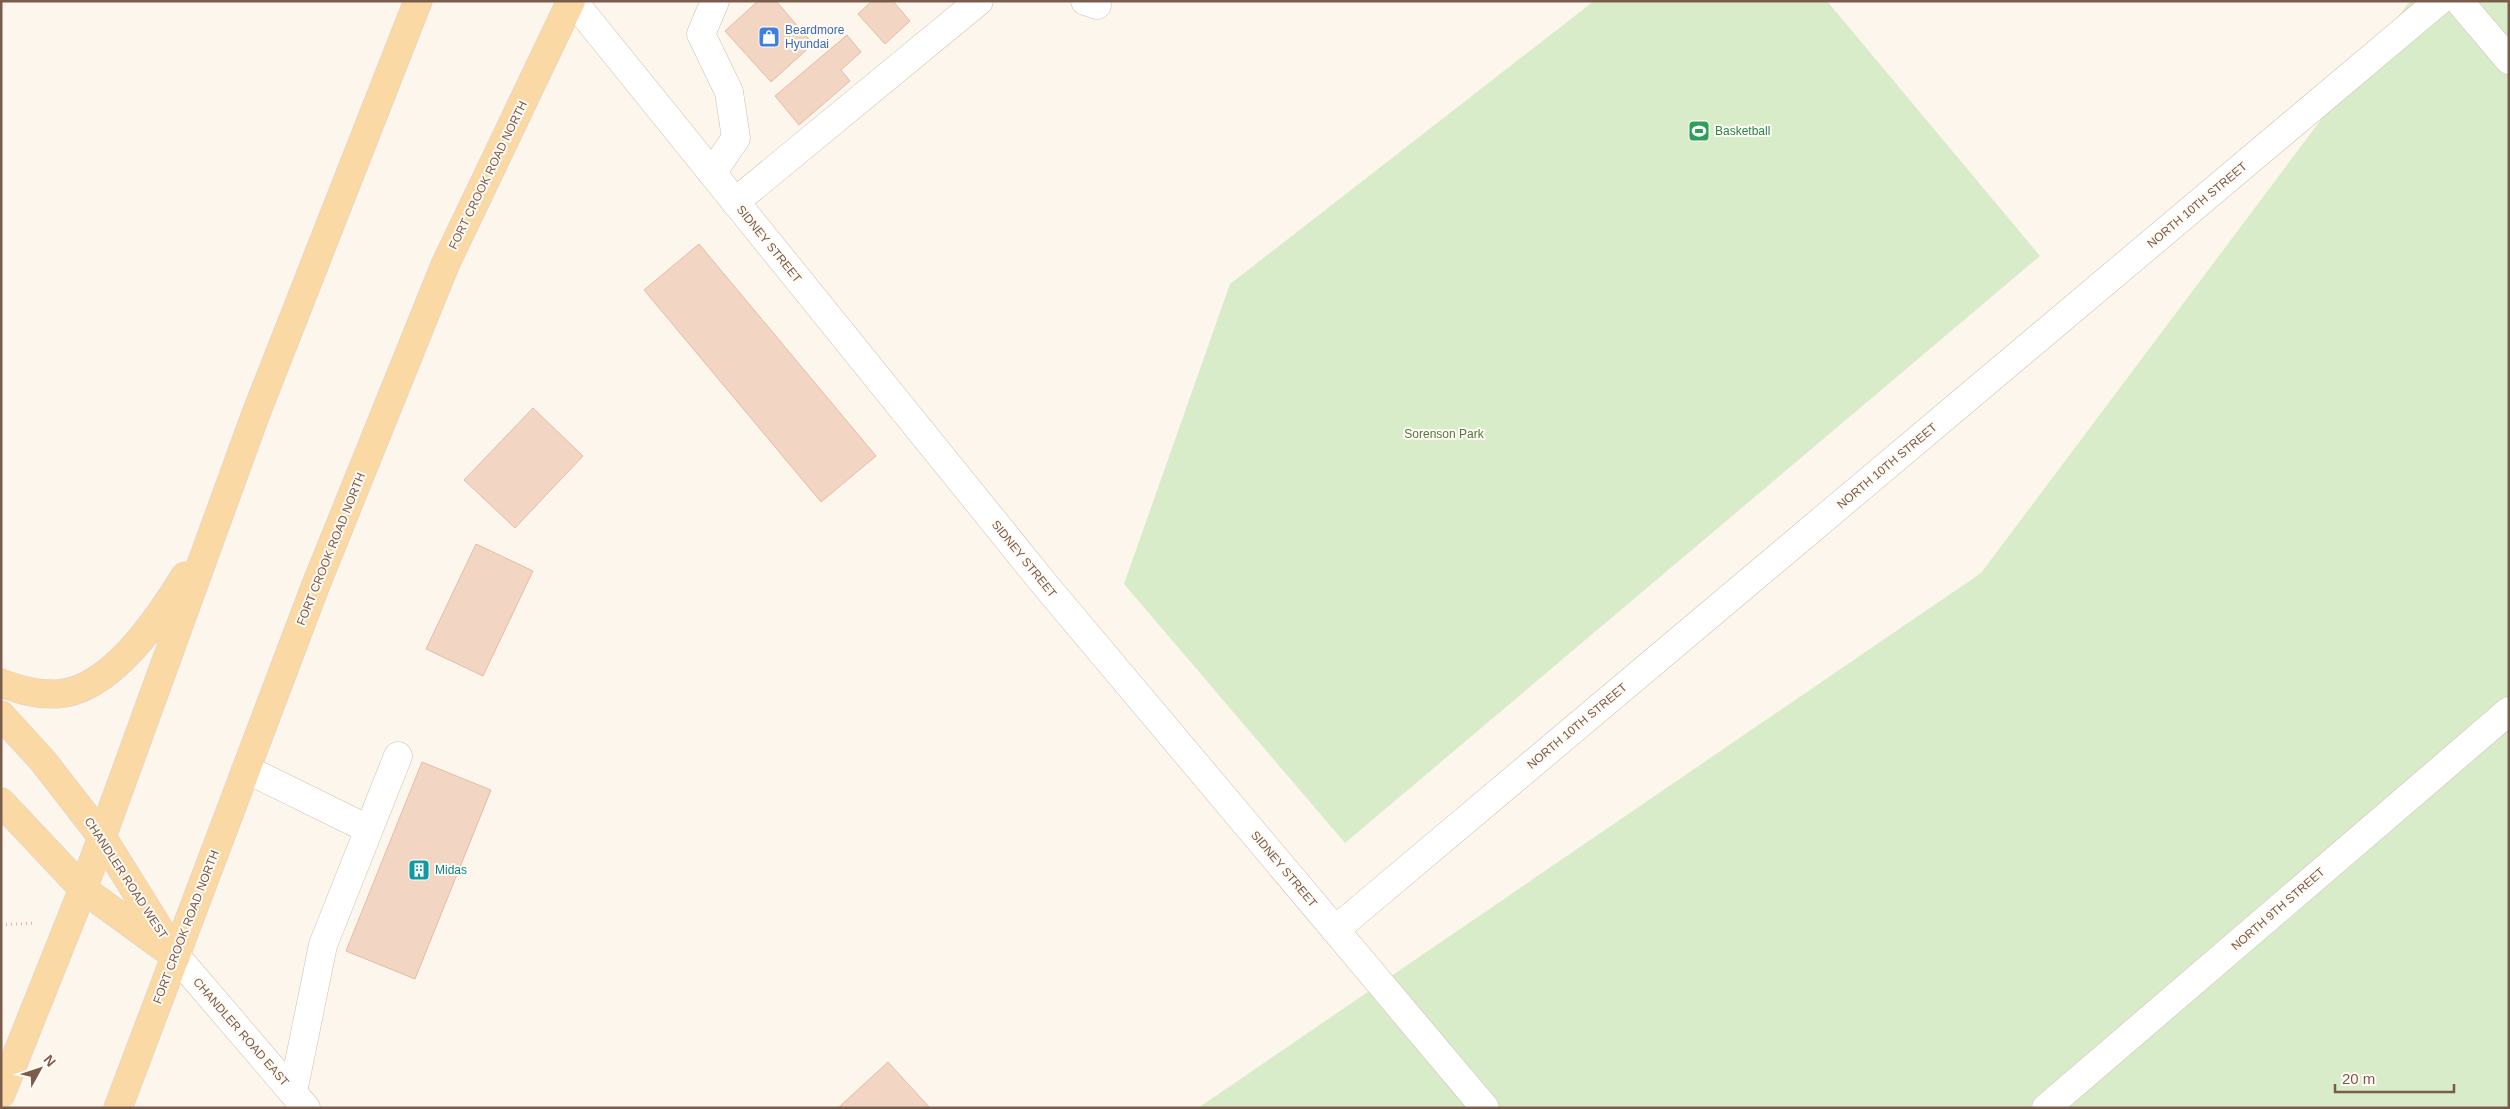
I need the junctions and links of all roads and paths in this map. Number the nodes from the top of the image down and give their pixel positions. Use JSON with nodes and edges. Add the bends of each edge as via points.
{"nodes":[{"id":1,"x":418,"y":1,"type":"edge"},
{"id":2,"x":434,"y":1,"type":"edge"},
{"id":3,"x":572,"y":1,"type":"edge"},
{"id":4,"x":715,"y":1,"type":"edge"},
{"id":5,"x":979,"y":1,"type":"edge"},
{"id":6,"x":2439,"y":1,"type":"edge"},
{"id":7,"x":2460,"y":1,"type":"edge"},
{"id":8,"x":2509,"y":60,"type":"edge"},
{"id":9,"x":379,"y":104,"type":"junction"},
{"id":10,"x":712,"y":173,"type":"junction"},
{"id":11,"x":735,"y":202,"type":"junction"},
{"id":12,"x":214,"y":531,"type":"junction"},
{"id":13,"x":1,"y":683,"type":"edge"},
{"id":14,"x":2509,"y":711,"type":"edge"},
{"id":15,"x":1,"y":715,"type":"edge"},
{"id":16,"x":398,"y":756,"type":"dead end"},
{"id":17,"x":246,"y":769,"type":"junction"},
{"id":18,"x":1,"y":802,"type":"edge"},
{"id":19,"x":368,"y":829,"type":"junction"},
{"id":20,"x":102,"y":837,"type":"junction"},
{"id":21,"x":83,"y":889,"type":"junction"},
{"id":22,"x":1335,"y":930,"type":"junction"},
{"id":23,"x":176,"y":956,"type":"junction"},
{"id":24,"x":1,"y":1094,"type":"edge"},
{"id":25,"x":299,"y":1100,"type":"edge"},
{"id":26,"x":118,"y":1108,"type":"edge"},
{"id":27,"x":1486,"y":1108,"type":"edge"},
{"id":28,"x":2046,"y":1108,"type":"edge"}],
"edges":[{"from":1,"to":9,"type":"main road"},
{"from":2,"to":9,"type":"main road"},
{"from":3,"to":10,"type":"street","name":"SIDNEY STREET"},
{"from":3,"to":17,"type":"main road","name":"FORT CROOK ROAD NORTH","via":[[445,265],[315,587]]},
{"from":4,"to":10,"type":"street","via":[[701,34],[730,92],[736,138]]},
{"from":5,"to":11,"type":"street"},
{"from":6,"to":22,"type":"street","name":"NORTH 10TH STREET"},
{"from":7,"to":8,"type":"street"},
{"from":9,"to":12,"type":"main road","via":[[255,416]]},
{"from":10,"to":11,"type":"street","name":"SIDNEY STREET"},
{"from":11,"to":22,"type":"street","name":"SIDNEY STREET","via":[[1046,586]]},
{"from":12,"to":13,"type":"main road","via":[[165,608],[114,667],[90,684],[58,694],[29,693]]},
{"from":12,"to":20,"type":"main road"},
{"from":14,"to":28,"type":"street","name":"NORTH 9TH STREET"},
{"from":15,"to":20,"type":"main road","name":"CHANDLER ROAD WEST","via":[[43,761]]},
{"from":16,"to":19,"type":"street"},
{"from":17,"to":19,"type":"street"},
{"from":17,"to":23,"type":"main road","name":"FORT CROOK ROAD NORTH"},
{"from":18,"to":21,"type":"main road","name":"CHANDLER ROAD WEST"},
{"from":19,"to":25,"type":"street","via":[[322,945]]},
{"from":20,"to":21,"type":"main road"},
{"from":20,"to":23,"type":"main road","name":"CHANDLER ROAD WEST"},
{"from":21,"to":23,"type":"main road","name":"CHANDLER ROAD WEST"},
{"from":21,"to":24,"type":"main road"},
{"from":22,"to":27,"type":"street","name":"SIDNEY STREET"},
{"from":23,"to":25,"type":"street","name":"CHANDLER ROAD EAST"},
{"from":23,"to":26,"type":"main road","name":"FORT CROOK ROAD NORTH"}]}
